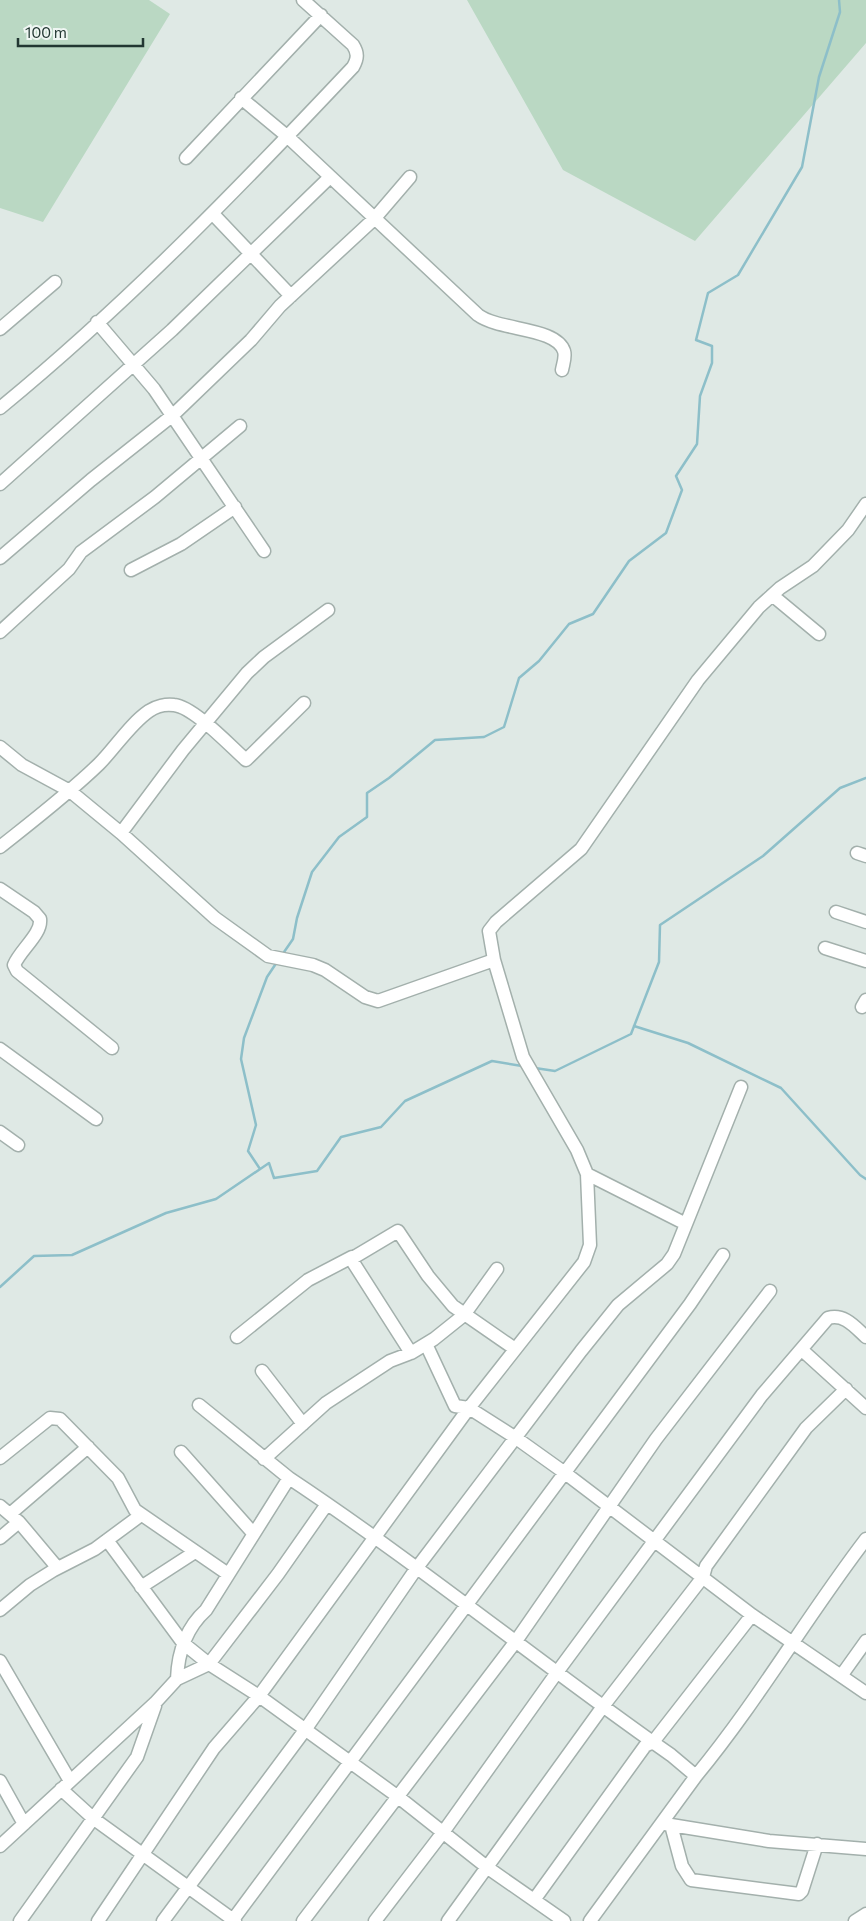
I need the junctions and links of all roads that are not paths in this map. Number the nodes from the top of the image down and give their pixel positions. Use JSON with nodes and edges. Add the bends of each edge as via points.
{"nodes":[{"id":1,"x":304,"y":0,"type":"edge"},
{"id":2,"x":321,"y":15,"type":"junction"},
{"id":3,"x":241,"y":98,"type":"junction"},
{"id":4,"x":288,"y":136,"type":"junction"},
{"id":5,"x":186,"y":158,"type":"dead end"},
{"id":6,"x":330,"y":177,"type":"junction"},
{"id":7,"x":410,"y":177,"type":"dead end"},
{"id":8,"x":213,"y":214,"type":"junction"},
{"id":9,"x":374,"y":219,"type":"junction"},
{"id":10,"x":251,"y":254,"type":"junction"},
{"id":11,"x":55,"y":282,"type":"dead end"},
{"id":12,"x":291,"y":296,"type":"junction"},
{"id":13,"x":97,"y":322,"type":"junction"},
{"id":14,"x":0,"y":329,"type":"edge"},
{"id":15,"x":134,"y":365,"type":"junction"},
{"id":16,"x":562,"y":370,"type":"dead end"},
{"id":17,"x":0,"y":408,"type":"edge"},
{"id":18,"x":173,"y":415,"type":"junction"},
{"id":19,"x":240,"y":426,"type":"dead end"},
{"id":20,"x":202,"y":459,"type":"junction"},
{"id":21,"x":0,"y":484,"type":"edge"},
{"id":22,"x":866,"y":504,"type":"edge"},
{"id":23,"x":235,"y":507,"type":"junction"},
{"id":24,"x":264,"y":551,"type":"dead end"},
{"id":25,"x":0,"y":558,"type":"edge"},
{"id":26,"x":131,"y":570,"type":"dead end"},
{"id":27,"x":772,"y":595,"type":"junction"},
{"id":28,"x":328,"y":610,"type":"dead end"},
{"id":29,"x":0,"y":632,"type":"edge"},
{"id":30,"x":820,"y":634,"type":"dead end"},
{"id":31,"x":304,"y":703,"type":"dead end"},
{"id":32,"x":206,"y":723,"type":"junction"},
{"id":33,"x":0,"y":747,"type":"edge"},
{"id":34,"x":70,"y":791,"type":"junction"},
{"id":35,"x":121,"y":833,"type":"junction"},
{"id":36,"x":0,"y":847,"type":"edge"},
{"id":37,"x":0,"y":889,"type":"edge"},
{"id":38,"x":836,"y":912,"type":"dead end"},
{"id":39,"x":866,"y":922,"type":"edge"},
{"id":40,"x":825,"y":948,"type":"dead end"},
{"id":41,"x":494,"y":960,"type":"junction"},
{"id":42,"x":866,"y":961,"type":"edge"},
{"id":43,"x":112,"y":1048,"type":"dead end"},
{"id":44,"x":0,"y":1049,"type":"edge"},
{"id":45,"x":741,"y":1087,"type":"dead end"},
{"id":46,"x":96,"y":1119,"type":"dead end"},
{"id":47,"x":0,"y":1132,"type":"edge"},
{"id":48,"x":18,"y":1145,"type":"dead end"},
{"id":49,"x":588,"y":1174,"type":"junction"},
{"id":50,"x":686,"y":1224,"type":"junction"},
{"id":51,"x":723,"y":1255,"type":"dead end"},
{"id":52,"x":352,"y":1257,"type":"junction"},
{"id":53,"x":497,"y":1269,"type":"dead end"},
{"id":54,"x":770,"y":1291,"type":"dead end"},
{"id":55,"x":464,"y":1315,"type":"junction"},
{"id":56,"x":237,"y":1337,"type":"dead end"},
{"id":57,"x":866,"y":1337,"type":"edge"},
{"id":58,"x":426,"y":1344,"type":"junction"},
{"id":59,"x":515,"y":1349,"type":"junction"},
{"id":60,"x":802,"y":1350,"type":"junction"},
{"id":61,"x":411,"y":1353,"type":"junction"},
{"id":62,"x":262,"y":1371,"type":"dead end"},
{"id":63,"x":846,"y":1390,"type":"junction"},
{"id":64,"x":199,"y":1405,"type":"dead end"},
{"id":65,"x":469,"y":1408,"type":"junction"},
{"id":66,"x":866,"y":1408,"type":"edge"},
{"id":67,"x":303,"y":1424,"type":"junction"},
{"id":68,"x":516,"y":1438,"type":"junction"},
{"id":69,"x":88,"y":1447,"type":"junction"},
{"id":70,"x":181,"y":1452,"type":"dead end"},
{"id":71,"x":0,"y":1458,"type":"edge"},
{"id":72,"x":264,"y":1459,"type":"junction"},
{"id":73,"x":565,"y":1473,"type":"junction"},
{"id":74,"x":289,"y":1478,"type":"junction"},
{"id":75,"x":327,"y":1504,"type":"junction"},
{"id":76,"x":608,"y":1507,"type":"junction"},
{"id":77,"x":9,"y":1514,"type":"edge"},
{"id":78,"x":141,"y":1515,"type":"junction"},
{"id":79,"x":252,"y":1533,"type":"junction"},
{"id":80,"x":374,"y":1537,"type":"junction"},
{"id":81,"x":0,"y":1538,"type":"edge"},
{"id":82,"x":866,"y":1539,"type":"edge"},
{"id":83,"x":107,"y":1540,"type":"junction"},
{"id":84,"x":654,"y":1542,"type":"junction"},
{"id":85,"x":195,"y":1552,"type":"junction"},
{"id":86,"x":416,"y":1569,"type":"junction"},
{"id":87,"x":54,"y":1570,"type":"junction"},
{"id":88,"x":228,"y":1574,"type":"junction"},
{"id":89,"x":702,"y":1577,"type":"junction"},
{"id":90,"x":141,"y":1587,"type":"junction"},
{"id":91,"x":466,"y":1607,"type":"junction"},
{"id":92,"x":0,"y":1610,"type":"edge"},
{"id":93,"x":752,"y":1615,"type":"junction"},
{"id":94,"x":516,"y":1640,"type":"junction"},
{"id":95,"x":866,"y":1641,"type":"edge"},
{"id":96,"x":792,"y":1642,"type":"junction"},
{"id":97,"x":183,"y":1643,"type":"junction"},
{"id":98,"x":0,"y":1661,"type":"edge"},
{"id":99,"x":209,"y":1664,"type":"junction"},
{"id":100,"x":558,"y":1671,"type":"junction"},
{"id":101,"x":841,"y":1676,"type":"junction"},
{"id":102,"x":177,"y":1679,"type":"junction"},
{"id":103,"x":5,"y":1683,"type":"edge"},
{"id":104,"x":866,"y":1693,"type":"edge"},
{"id":105,"x":259,"y":1696,"type":"junction"},
{"id":106,"x":155,"y":1703,"type":"junction"},
{"id":107,"x":604,"y":1705,"type":"junction"},
{"id":108,"x":306,"y":1730,"type":"junction"},
{"id":109,"x":123,"y":1734,"type":"junction"},
{"id":110,"x":653,"y":1742,"type":"junction"},
{"id":111,"x":140,"y":1747,"type":"junction"},
{"id":112,"x":348,"y":1762,"type":"junction"},
{"id":113,"x":696,"y":1776,"type":"junction"},
{"id":114,"x":0,"y":1781,"type":"edge"},
{"id":115,"x":66,"y":1785,"type":"junction"},
{"id":116,"x":397,"y":1796,"type":"junction"},
{"id":117,"x":94,"y":1819,"type":"junction"},
{"id":118,"x":24,"y":1824,"type":"junction"},
{"id":119,"x":667,"y":1824,"type":"junction"},
{"id":120,"x":444,"y":1831,"type":"junction"},
{"id":121,"x":817,"y":1844,"type":"junction"},
{"id":122,"x":0,"y":1846,"type":"edge"},
{"id":123,"x":866,"y":1849,"type":"edge"},
{"id":124,"x":143,"y":1854,"type":"junction"},
{"id":125,"x":488,"y":1868,"type":"junction"},
{"id":126,"x":188,"y":1886,"type":"junction"},
{"id":127,"x":534,"y":1900,"type":"junction"},
{"id":128,"x":866,"y":1914,"type":"edge"},
{"id":129,"x":233,"y":1920,"type":"edge"},
{"id":130,"x":20,"y":1921,"type":"edge"},
{"id":131,"x":98,"y":1921,"type":"edge"},
{"id":132,"x":163,"y":1921,"type":"edge"},
{"id":133,"x":303,"y":1921,"type":"edge"},
{"id":134,"x":375,"y":1921,"type":"edge"},
{"id":135,"x":448,"y":1921,"type":"edge"},
{"id":136,"x":564,"y":1921,"type":"edge"},
{"id":137,"x":590,"y":1921,"type":"edge"},
{"id":138,"x":855,"y":1921,"type":"edge"}],
"edges":[{"from":1,"to":2,"type":"street"},
{"from":2,"to":3,"type":"street"},
{"from":2,"to":4,"type":"street","via":[[353,45],[357,60]]},
{"from":3,"to":4,"type":"street"},
{"from":3,"to":5,"type":"street"},
{"from":4,"to":6,"type":"street"},
{"from":4,"to":8,"type":"street"},
{"from":6,"to":9,"type":"street"},
{"from":6,"to":10,"type":"street"},
{"from":7,"to":9,"type":"street"},
{"from":8,"to":10,"type":"street"},
{"from":8,"to":13,"type":"street"},
{"from":9,"to":12,"type":"street"},
{"from":9,"to":16,"type":"street","via":[[486,321],[554,338],[565,353]]},
{"from":10,"to":12,"type":"street"},
{"from":10,"to":15,"type":"street"},
{"from":11,"to":14,"type":"street"},
{"from":12,"to":18,"type":"street","via":[[251,340]]},
{"from":13,"to":15,"type":"street"},
{"from":13,"to":17,"type":"street"},
{"from":15,"to":18,"type":"street"},
{"from":15,"to":21,"type":"street"},
{"from":18,"to":20,"type":"street"},
{"from":18,"to":25,"type":"street"},
{"from":19,"to":20,"type":"street"},
{"from":20,"to":23,"type":"street"},
{"from":20,"to":29,"type":"street","via":[[81,552],[69,569]]},
{"from":22,"to":27,"type":"street","via":[[848,530],[813,566]]},
{"from":23,"to":24,"type":"street"},
{"from":23,"to":26,"type":"street","via":[[181,544]]},
{"from":27,"to":30,"type":"street"},
{"from":27,"to":41,"type":"street","via":[[698,680],[581,849],[491,926],[489,936]]},
{"from":28,"to":32,"type":"street","via":[[264,657]]},
{"from":31,"to":32,"type":"street","via":[[246,760]]},
{"from":32,"to":34,"type":"street","via":[[176,705],[167,704],[148,711]]},
{"from":32,"to":35,"type":"street"},
{"from":33,"to":34,"type":"street","via":[[22,765]]},
{"from":34,"to":35,"type":"street"},
{"from":34,"to":36,"type":"street"},
{"from":35,"to":41,"type":"street","via":[[215,918],[268,956],[319,968],[371,1000],[378,1001]]},
{"from":37,"to":43,"type":"street","via":[[40,919],[39,928],[14,965],[17,971]]},
{"from":38,"to":39,"type":"street"},
{"from":40,"to":42,"type":"street"},
{"from":41,"to":49,"type":"street","via":[[523,1057]]},
{"from":44,"to":46,"type":"street"},
{"from":45,"to":50,"type":"street"},
{"from":47,"to":48,"type":"street"},
{"from":49,"to":50,"type":"street"},
{"from":49,"to":59,"type":"street","via":[[588,1253]]},
{"from":50,"to":68,"type":"street","via":[[667,1264],[618,1305]]},
{"from":51,"to":73,"type":"street"},
{"from":52,"to":55,"type":"street","via":[[398,1231],[428,1276],[452,1306]]},
{"from":52,"to":56,"type":"street","via":[[308,1280]]},
{"from":52,"to":61,"type":"street","via":[[352,1262]]},
{"from":53,"to":55,"type":"street"},
{"from":54,"to":76,"type":"street"},
{"from":55,"to":58,"type":"street"},
{"from":55,"to":59,"type":"street"},
{"from":57,"to":60,"type":"street","via":[[836,1316],[828,1318]]},
{"from":58,"to":61,"type":"street"},
{"from":58,"to":65,"type":"street","via":[[455,1406]]},
{"from":59,"to":65,"type":"street"},
{"from":60,"to":63,"type":"street"},
{"from":60,"to":84,"type":"street","via":[[762,1395]]},
{"from":61,"to":67,"type":"street","via":[[390,1361],[342,1392]]},
{"from":62,"to":67,"type":"street"},
{"from":63,"to":66,"type":"street"},
{"from":63,"to":89,"type":"street","via":[[806,1428],[706,1566]]},
{"from":64,"to":72,"type":"street"},
{"from":65,"to":68,"type":"street"},
{"from":65,"to":80,"type":"street"},
{"from":67,"to":72,"type":"street"},
{"from":68,"to":73,"type":"street"},
{"from":68,"to":86,"type":"street"},
{"from":69,"to":71,"type":"street","via":[[56,1417],[50,1418]]},
{"from":69,"to":77,"type":"street"},
{"from":69,"to":78,"type":"street","via":[[118,1478]]},
{"from":70,"to":79,"type":"street"},
{"from":72,"to":74,"type":"street"},
{"from":73,"to":76,"type":"street"},
{"from":73,"to":91,"type":"street"},
{"from":74,"to":75,"type":"street"},
{"from":74,"to":79,"type":"street"},
{"from":75,"to":80,"type":"street"},
{"from":75,"to":99,"type":"street"},
{"from":76,"to":84,"type":"street"},
{"from":76,"to":94,"type":"street"},
{"from":77,"to":81,"type":"street"},
{"from":77,"to":87,"type":"street","via":[[54,1561]]},
{"from":78,"to":83,"type":"street"},
{"from":78,"to":85,"type":"street"},
{"from":79,"to":88,"type":"street"},
{"from":80,"to":86,"type":"street"},
{"from":80,"to":105,"type":"street"},
{"from":82,"to":96,"type":"street"},
{"from":83,"to":87,"type":"street"},
{"from":83,"to":90,"type":"street"},
{"from":84,"to":89,"type":"street"},
{"from":84,"to":100,"type":"street"},
{"from":85,"to":88,"type":"street"},
{"from":85,"to":90,"type":"street"},
{"from":86,"to":91,"type":"street"},
{"from":86,"to":108,"type":"street"},
{"from":87,"to":92,"type":"street"},
{"from":88,"to":97,"type":"street","via":[[206,1610],[191,1626]]},
{"from":89,"to":93,"type":"street"},
{"from":89,"to":107,"type":"street"},
{"from":90,"to":97,"type":"street"},
{"from":91,"to":94,"type":"street"},
{"from":91,"to":112,"type":"street"},
{"from":93,"to":96,"type":"street"},
{"from":93,"to":110,"type":"street"},
{"from":94,"to":100,"type":"street"},
{"from":94,"to":116,"type":"street"},
{"from":95,"to":101,"type":"street"},
{"from":96,"to":101,"type":"street"},
{"from":96,"to":113,"type":"street","via":[[717,1751]]},
{"from":97,"to":99,"type":"street"},
{"from":97,"to":102,"type":"street","via":[[177,1663]]},
{"from":98,"to":103,"type":"street"},
{"from":99,"to":102,"type":"street"},
{"from":99,"to":105,"type":"street"},
{"from":100,"to":107,"type":"street"},
{"from":100,"to":120,"type":"street"},
{"from":101,"to":104,"type":"street"},
{"from":102,"to":106,"type":"street"},
{"from":103,"to":115,"type":"street"},
{"from":105,"to":108,"type":"street"},
{"from":105,"to":124,"type":"street","via":[[214,1748]]},
{"from":106,"to":109,"type":"street"},
{"from":106,"to":111,"type":"street"},
{"from":107,"to":110,"type":"street"},
{"from":107,"to":125,"type":"street"},
{"from":108,"to":112,"type":"street"},
{"from":108,"to":126,"type":"street"},
{"from":109,"to":111,"type":"street"},
{"from":109,"to":115,"type":"street"},
{"from":110,"to":113,"type":"street"},
{"from":110,"to":127,"type":"street","via":[[645,1746]]},
{"from":111,"to":117,"type":"street","via":[[137,1757]]},
{"from":112,"to":116,"type":"street"},
{"from":112,"to":129,"type":"street"},
{"from":113,"to":119,"type":"street"},
{"from":114,"to":118,"type":"street"},
{"from":115,"to":117,"type":"street"},
{"from":115,"to":118,"type":"street"},
{"from":116,"to":120,"type":"street"},
{"from":116,"to":133,"type":"street"},
{"from":117,"to":124,"type":"street"},
{"from":117,"to":130,"type":"street"},
{"from":118,"to":122,"type":"street"},
{"from":119,"to":121,"type":"street","via":[[769,1841]]},
{"from":119,"to":121,"type":"street","via":[[682,1866],[691,1880],[798,1894],[802,1892]]},
{"from":119,"to":137,"type":"street"},
{"from":120,"to":125,"type":"street"},
{"from":120,"to":134,"type":"street"},
{"from":121,"to":123,"type":"street"},
{"from":124,"to":126,"type":"street"},
{"from":124,"to":131,"type":"street"},
{"from":125,"to":127,"type":"street"},
{"from":125,"to":135,"type":"street"},
{"from":126,"to":129,"type":"street"},
{"from":126,"to":132,"type":"street"},
{"from":127,"to":136,"type":"street"},
{"from":128,"to":138,"type":"street"}]}
